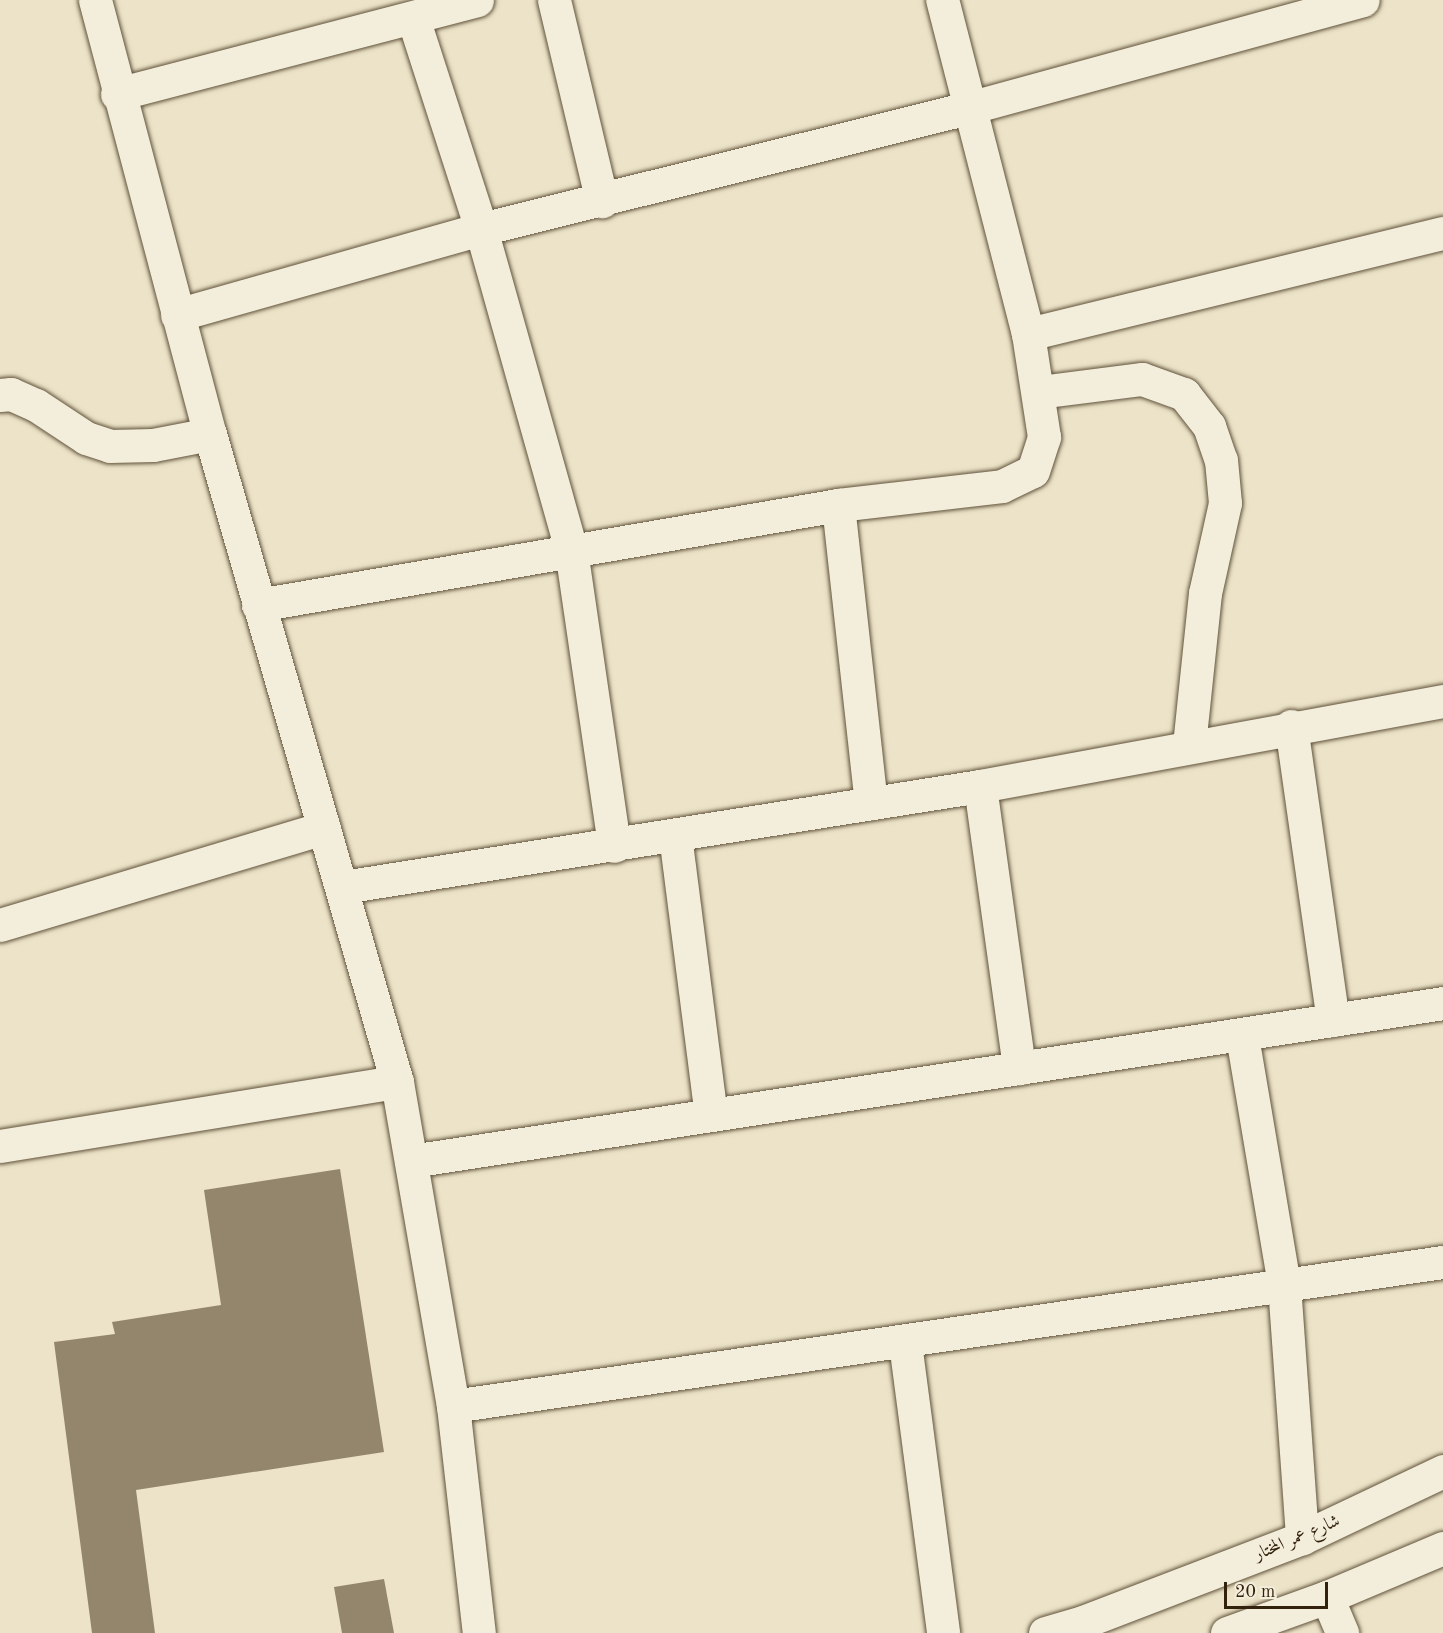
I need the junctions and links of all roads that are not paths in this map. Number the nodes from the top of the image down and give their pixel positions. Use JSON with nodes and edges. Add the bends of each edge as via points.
{"nodes":[{"id":1,"x":95,"y":0,"type":"edge"},
{"id":2,"x":477,"y":0,"type":"edge"},
{"id":3,"x":554,"y":0,"type":"edge"},
{"id":4,"x":942,"y":0,"type":"edge"},
{"id":5,"x":1364,"y":0,"type":"edge"},
{"id":6,"x":413,"y":18,"type":"junction"},
{"id":7,"x":117,"y":94,"type":"junction"},
{"id":8,"x":972,"y":107,"type":"junction"},
{"id":9,"x":602,"y":201,"type":"junction"},
{"id":10,"x":481,"y":229,"type":"junction"},
{"id":11,"x":1443,"y":233,"type":"edge"},
{"id":12,"x":177,"y":315,"type":"junction"},
{"id":13,"x":1028,"y":334,"type":"junction"},
{"id":14,"x":1039,"y":392,"type":"junction"},
{"id":15,"x":0,"y":395,"type":"edge"},
{"id":16,"x":210,"y":434,"type":"junction"},
{"id":17,"x":838,"y":505,"type":"junction"},
{"id":18,"x":571,"y":550,"type":"junction"},
{"id":19,"x":258,"y":605,"type":"junction"},
{"id":20,"x":1443,"y":701,"type":"edge"},
{"id":21,"x":1291,"y":726,"type":"junction"},
{"id":22,"x":1190,"y":746,"type":"junction"},
{"id":23,"x":980,"y":786,"type":"junction"},
{"id":24,"x":872,"y":803,"type":"junction"},
{"id":25,"x":324,"y":828,"type":"junction"},
{"id":26,"x":675,"y":836,"type":"junction"},
{"id":27,"x":615,"y":846,"type":"junction"},
{"id":28,"x":343,"y":887,"type":"junction"},
{"id":29,"x":0,"y":925,"type":"edge"},
{"id":30,"x":1443,"y":1003,"type":"edge"},
{"id":31,"x":1333,"y":1020,"type":"junction"},
{"id":32,"x":1242,"y":1036,"type":"junction"},
{"id":33,"x":1019,"y":1068,"type":"junction"},
{"id":34,"x":397,"y":1083,"type":"junction"},
{"id":35,"x":711,"y":1115,"type":"junction"},
{"id":36,"x":0,"y":1146,"type":"edge"},
{"id":37,"x":411,"y":1161,"type":"junction"},
{"id":38,"x":1443,"y":1262,"type":"edge"},
{"id":39,"x":1284,"y":1285,"type":"junction"},
{"id":40,"x":905,"y":1343,"type":"junction"},
{"id":41,"x":453,"y":1406,"type":"junction"},
{"id":42,"x":1443,"y":1471,"type":"edge"},
{"id":43,"x":1302,"y":1538,"type":"junction"},
{"id":44,"x":1443,"y":1548,"type":"edge"},
{"id":45,"x":1327,"y":1597,"type":"junction"},
{"id":46,"x":479,"y":1633,"type":"edge"},
{"id":47,"x":943,"y":1633,"type":"edge"},
{"id":48,"x":1045,"y":1633,"type":"edge"},
{"id":49,"x":1227,"y":1633,"type":"edge"},
{"id":50,"x":1342,"y":1633,"type":"edge"}],
"edges":[{"from":1,"to":7,"type":"street"},
{"from":2,"to":6,"type":"street"},
{"from":3,"to":9,"type":"street"},
{"from":4,"to":8,"type":"street"},
{"from":5,"to":8,"type":"street"},
{"from":6,"to":7,"type":"street"},
{"from":6,"to":10,"type":"street"},
{"from":7,"to":12,"type":"street"},
{"from":8,"to":9,"type":"street"},
{"from":8,"to":13,"type":"street"},
{"from":9,"to":10,"type":"street"},
{"from":10,"to":12,"type":"street"},
{"from":10,"to":18,"type":"street"},
{"from":11,"to":13,"type":"street"},
{"from":12,"to":16,"type":"street"},
{"from":13,"to":14,"type":"street"},
{"from":14,"to":17,"type":"street","via":[[1044,437],[1033,471],[1002,486]]},
{"from":14,"to":22,"type":"street","via":[[1142,379],[1184,394],[1209,426],[1221,460],[1225,503],[1205,593]]},
{"from":15,"to":16,"type":"street","via":[[11,394],[36,405],[86,438],[110,446],[153,445]]},
{"from":16,"to":19,"type":"street"},
{"from":17,"to":18,"type":"street"},
{"from":17,"to":24,"type":"street"},
{"from":18,"to":19,"type":"street"},
{"from":18,"to":27,"type":"street"},
{"from":19,"to":25,"type":"street"},
{"from":20,"to":21,"type":"street"},
{"from":21,"to":22,"type":"street"},
{"from":21,"to":31,"type":"street"},
{"from":22,"to":23,"type":"street"},
{"from":23,"to":24,"type":"street"},
{"from":23,"to":33,"type":"street"},
{"from":24,"to":26,"type":"street"},
{"from":25,"to":28,"type":"street"},
{"from":25,"to":29,"type":"street"},
{"from":26,"to":27,"type":"street"},
{"from":26,"to":35,"type":"street"},
{"from":27,"to":28,"type":"street"},
{"from":28,"to":34,"type":"street"},
{"from":30,"to":31,"type":"street"},
{"from":31,"to":32,"type":"street"},
{"from":32,"to":33,"type":"street"},
{"from":32,"to":39,"type":"street"},
{"from":33,"to":35,"type":"street"},
{"from":34,"to":36,"type":"street"},
{"from":34,"to":37,"type":"street"},
{"from":35,"to":37,"type":"street"},
{"from":37,"to":41,"type":"street"},
{"from":38,"to":39,"type":"street"},
{"from":39,"to":40,"type":"street"},
{"from":39,"to":43,"type":"street"},
{"from":40,"to":41,"type":"street"},
{"from":40,"to":47,"type":"street"},
{"from":41,"to":46,"type":"street"},
{"from":42,"to":43,"type":"street","name":"شارع عمر المختار"},
{"from":43,"to":48,"type":"street","name":"شارع عمر المختار"},
{"from":44,"to":45,"type":"street"},
{"from":45,"to":49,"type":"street"},
{"from":45,"to":50,"type":"street"}]}
